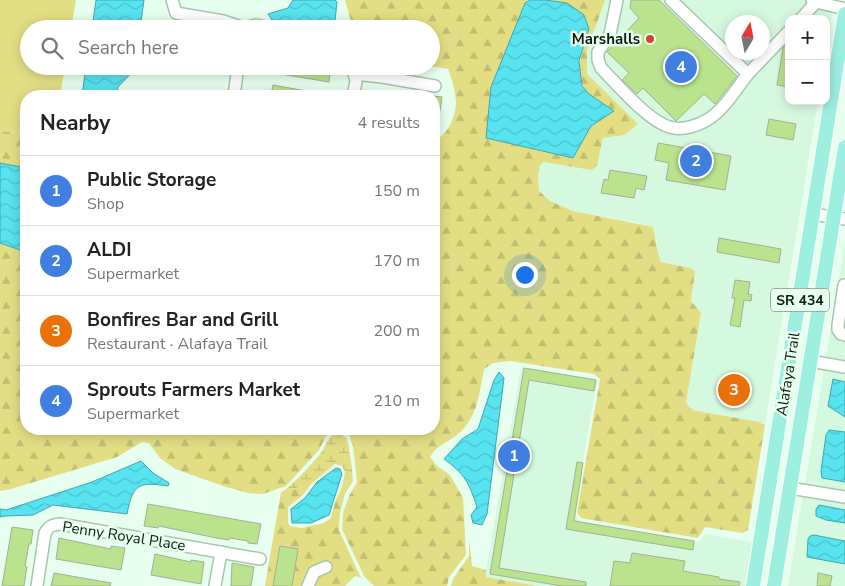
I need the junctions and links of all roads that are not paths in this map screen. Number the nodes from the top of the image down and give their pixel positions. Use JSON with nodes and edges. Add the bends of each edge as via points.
{"nodes":[{"id":1,"x":172,"y":0,"type":"edge"},
{"id":2,"x":617,"y":0,"type":"edge"},
{"id":3,"x":672,"y":0,"type":"edge"},
{"id":4,"x":814,"y":1,"type":"edge"},
{"id":5,"x":845,"y":10,"type":"edge"},
{"id":6,"x":845,"y":14,"type":"edge"},
{"id":7,"x":804,"y":15,"type":"edge"},
{"id":8,"x":217,"y":20,"type":"edge"},
{"id":9,"x":785,"y":35,"type":"edge"},
{"id":10,"x":748,"y":74,"type":"junction"},
{"id":11,"x":237,"y":75,"type":"edge"},
{"id":12,"x":355,"y":75,"type":"edge"},
{"id":13,"x":374,"y":75,"type":"edge"},
{"id":14,"x":435,"y":86,"type":"dead end"},
{"id":15,"x":235,"y":90,"type":"edge"},
{"id":16,"x":354,"y":90,"type":"edge"},
{"id":17,"x":845,"y":147,"type":"edge"},
{"id":18,"x":813,"y":214,"type":"junction"},
{"id":19,"x":839,"y":218,"type":"edge"},
{"id":20,"x":844,"y":285,"type":"edge"},
{"id":21,"x":845,"y":335,"type":"edge"},
{"id":22,"x":810,"y":361,"type":"junction"},
{"id":23,"x":845,"y":367,"type":"edge"},
{"id":24,"x":790,"y":488,"type":"junction"},
{"id":25,"x":845,"y":497,"type":"edge"},
{"id":26,"x":221,"y":552,"type":"junction"},
{"id":27,"x":260,"y":559,"type":"dead end"},
{"id":28,"x":326,"y":567,"type":"dead end"},
{"id":29,"x":37,"y":586,"type":"edge"},
{"id":30,"x":215,"y":586,"type":"edge"},
{"id":31,"x":308,"y":586,"type":"edge"},
{"id":32,"x":753,"y":586,"type":"edge"},
{"id":33,"x":774,"y":586,"type":"edge"}],
"edges":[{"from":1,"to":8,"type":"street","via":[[176,13]]},
{"from":2,"to":10,"type":"street","via":[[610,34],[598,52],[598,60],[601,68],[655,121],[674,129],[707,120]]},
{"from":3,"to":10,"type":"street"},
{"from":4,"to":5,"type":"street"},
{"from":4,"to":7,"type":"street"},
{"from":6,"to":18,"type":"main road","name":"Alafaya Trail","number":"SR 434"},
{"from":9,"to":10,"type":"street"},
{"from":11,"to":15,"type":"street"},
{"from":12,"to":16,"type":"street"},
{"from":13,"to":14,"type":"street"},
{"from":17,"to":19,"type":"main road","name":"Alafaya Trail","number":"SR 434"},
{"from":18,"to":19,"type":"street"},
{"from":18,"to":32,"type":"main road","name":"Alafaya Trail","number":"SR 434"},
{"from":19,"to":22,"type":"main road","name":"Alafaya Trail","number":"SR 434"},
{"from":20,"to":21,"type":"street","via":[[838,330]]},
{"from":22,"to":23,"type":"street"},
{"from":22,"to":24,"type":"main road","name":"Alafaya Trail","number":"SR 434"},
{"from":24,"to":25,"type":"street"},
{"from":24,"to":33,"type":"main road","name":"Alafaya Trail","number":"SR 434"},
{"from":26,"to":27,"type":"street","name":"Penny Royal Place"},
{"from":26,"to":29,"type":"street","name":"Penny Royal Place","via":[[53,524],[45,533]]},
{"from":26,"to":30,"type":"street"},
{"from":28,"to":31,"type":"street","via":[[314,572]]}]}
